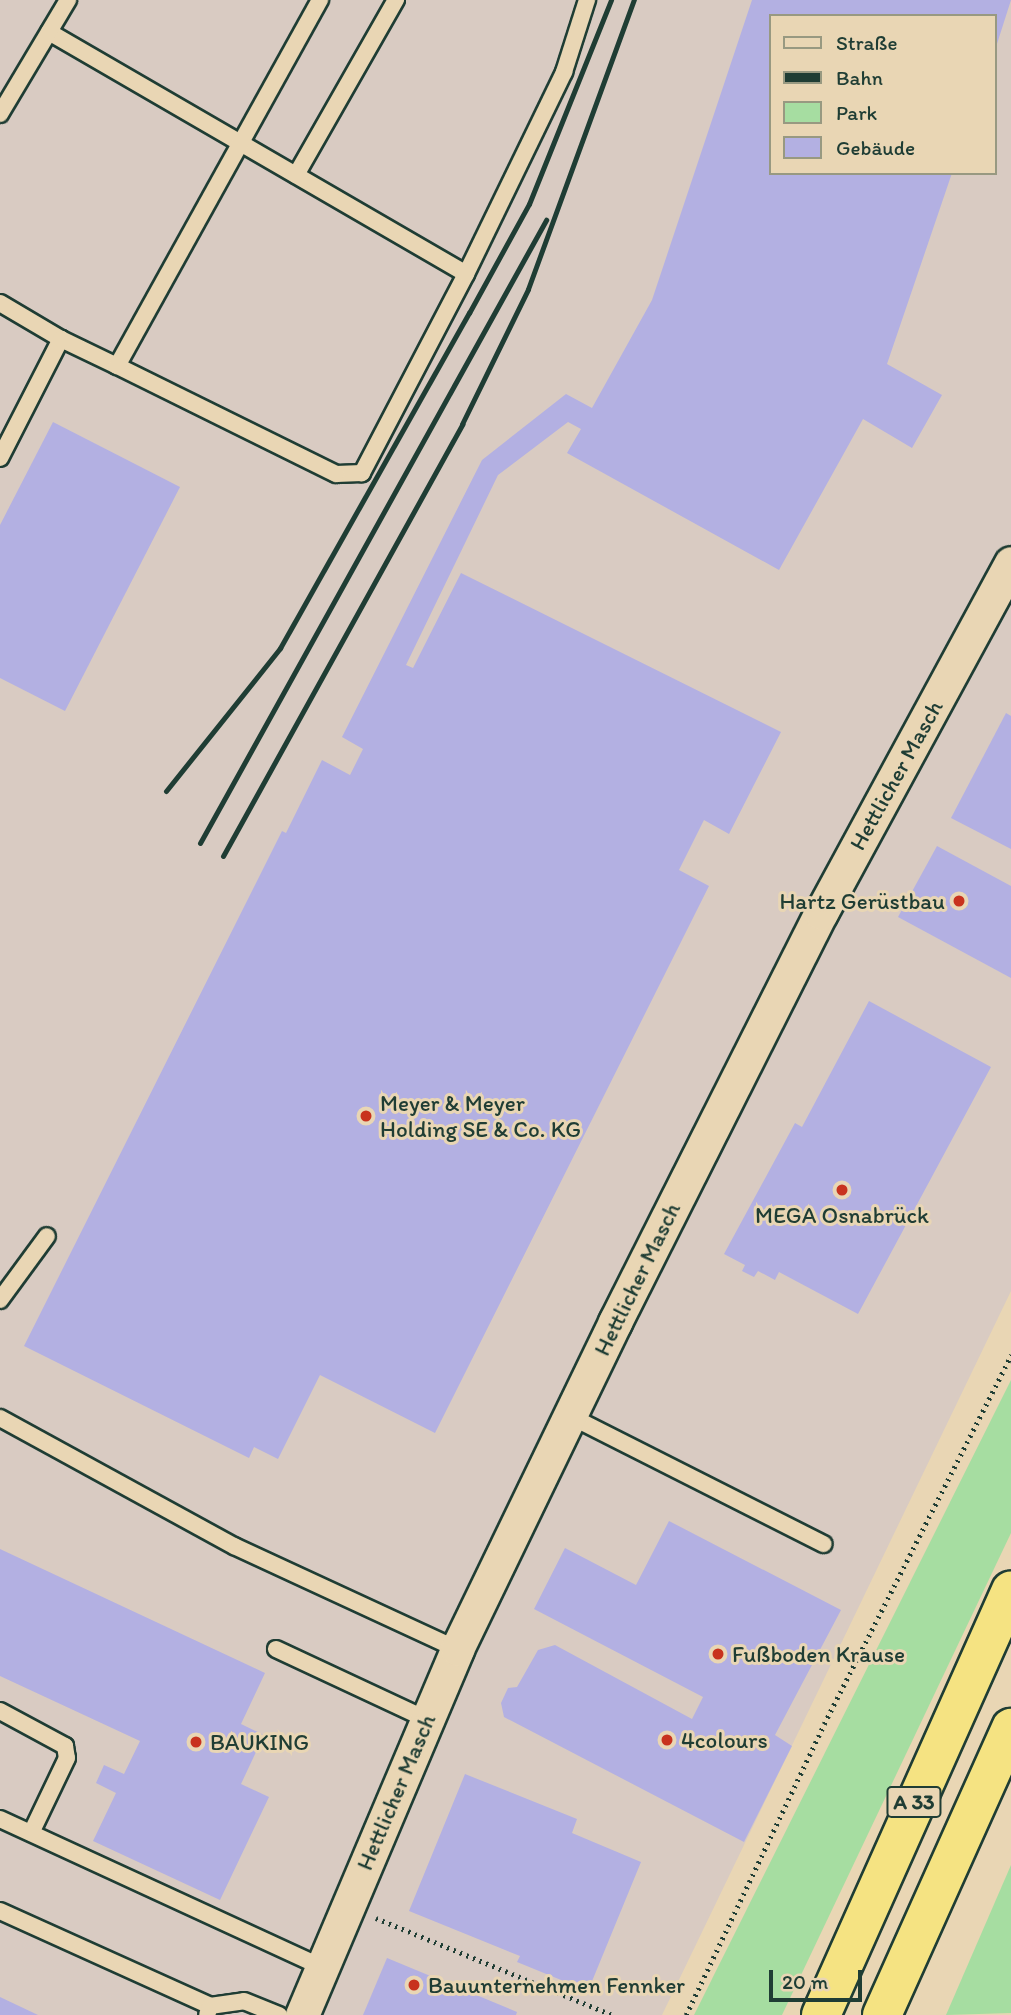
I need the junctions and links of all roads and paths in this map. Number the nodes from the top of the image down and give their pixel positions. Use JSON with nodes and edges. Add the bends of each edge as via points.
{"nodes":[{"id":1,"x":68,"y":0,"type":"edge"},
{"id":2,"x":320,"y":0,"type":"edge"},
{"id":3,"x":396,"y":0,"type":"edge"},
{"id":4,"x":587,"y":0,"type":"edge"},
{"id":5,"x":49,"y":32,"type":"junction"},
{"id":6,"x":0,"y":114,"type":"edge"},
{"id":7,"x":241,"y":144,"type":"junction"},
{"id":8,"x":296,"y":175,"type":"junction"},
{"id":9,"x":466,"y":274,"type":"junction"},
{"id":10,"x":0,"y":303,"type":"edge"},
{"id":11,"x":61,"y":339,"type":"junction"},
{"id":12,"x":117,"y":366,"type":"junction"},
{"id":13,"x":0,"y":458,"type":"edge"},
{"id":14,"x":1011,"y":563,"type":"edge"},
{"id":15,"x":47,"y":1236,"type":"dead end"},
{"id":16,"x":0,"y":1300,"type":"edge"},
{"id":17,"x":1011,"y":1354,"type":"edge"},
{"id":18,"x":570,"y":1416,"type":"junction"},
{"id":19,"x":0,"y":1418,"type":"edge"},
{"id":20,"x":823,"y":1544,"type":"dead end"},
{"id":21,"x":1011,"y":1591,"type":"edge"},
{"id":22,"x":275,"y":1649,"type":"dead end"},
{"id":23,"x":457,"y":1649,"type":"junction"},
{"id":24,"x":0,"y":1711,"type":"edge"},
{"id":25,"x":426,"y":1719,"type":"junction"},
{"id":26,"x":1011,"y":1728,"type":"edge"},
{"id":27,"x":0,"y":1819,"type":"edge"},
{"id":28,"x":32,"y":1833,"type":"junction"},
{"id":29,"x":347,"y":1907,"type":"junction"},
{"id":30,"x":0,"y":1911,"type":"edge"},
{"id":31,"x":322,"y":1967,"type":"junction"},
{"id":32,"x":209,"y":2010,"type":"edge"},
{"id":33,"x":279,"y":2015,"type":"edge"},
{"id":34,"x":302,"y":2015,"type":"edge"},
{"id":35,"x":612,"y":2015,"type":"edge"},
{"id":36,"x":686,"y":2015,"type":"edge"},
{"id":37,"x":821,"y":2015,"type":"edge"},
{"id":38,"x":882,"y":2015,"type":"edge"}],
"edges":[{"from":1,"to":5,"type":"lane"},
{"from":2,"to":7,"type":"lane"},
{"from":3,"to":8,"type":"lane"},
{"from":4,"to":9,"type":"lane","via":[[564,72]]},
{"from":5,"to":6,"type":"lane"},
{"from":5,"to":7,"type":"lane"},
{"from":7,"to":8,"type":"lane"},
{"from":7,"to":12,"type":"lane"},
{"from":8,"to":9,"type":"lane"},
{"from":9,"to":12,"type":"lane","via":[[362,473],[335,474]]},
{"from":10,"to":11,"type":"lane"},
{"from":11,"to":12,"type":"lane"},
{"from":11,"to":13,"type":"lane"},
{"from":14,"to":18,"type":"street","name":"Hettlicher Masch","via":[[821,913]]},
{"from":15,"to":16,"type":"lane"},
{"from":17,"to":36,"type":"path","via":[[824,1724]]},
{"from":18,"to":20,"type":"lane"},
{"from":18,"to":23,"type":"street","name":"Hettlicher Masch"},
{"from":19,"to":23,"type":"lane","via":[[234,1546]]},
{"from":21,"to":37,"type":"highway","number":"A 33"},
{"from":22,"to":25,"type":"lane"},
{"from":23,"to":25,"type":"street","name":"Hettlicher Masch"},
{"from":24,"to":28,"type":"lane","via":[[65,1746],[67,1758]]},
{"from":25,"to":29,"type":"street","name":"Hettlicher Masch"},
{"from":26,"to":38,"type":"highway","number":"A 33"},
{"from":27,"to":28,"type":"lane"},
{"from":28,"to":31,"type":"lane"},
{"from":29,"to":31,"type":"street","name":"Hettlicher Masch"},
{"from":29,"to":35,"type":"path"},
{"from":30,"to":32,"type":"lane"},
{"from":31,"to":34,"type":"street","name":"Hettlicher Masch"},
{"from":32,"to":33,"type":"lane","via":[[244,2001]]}]}
